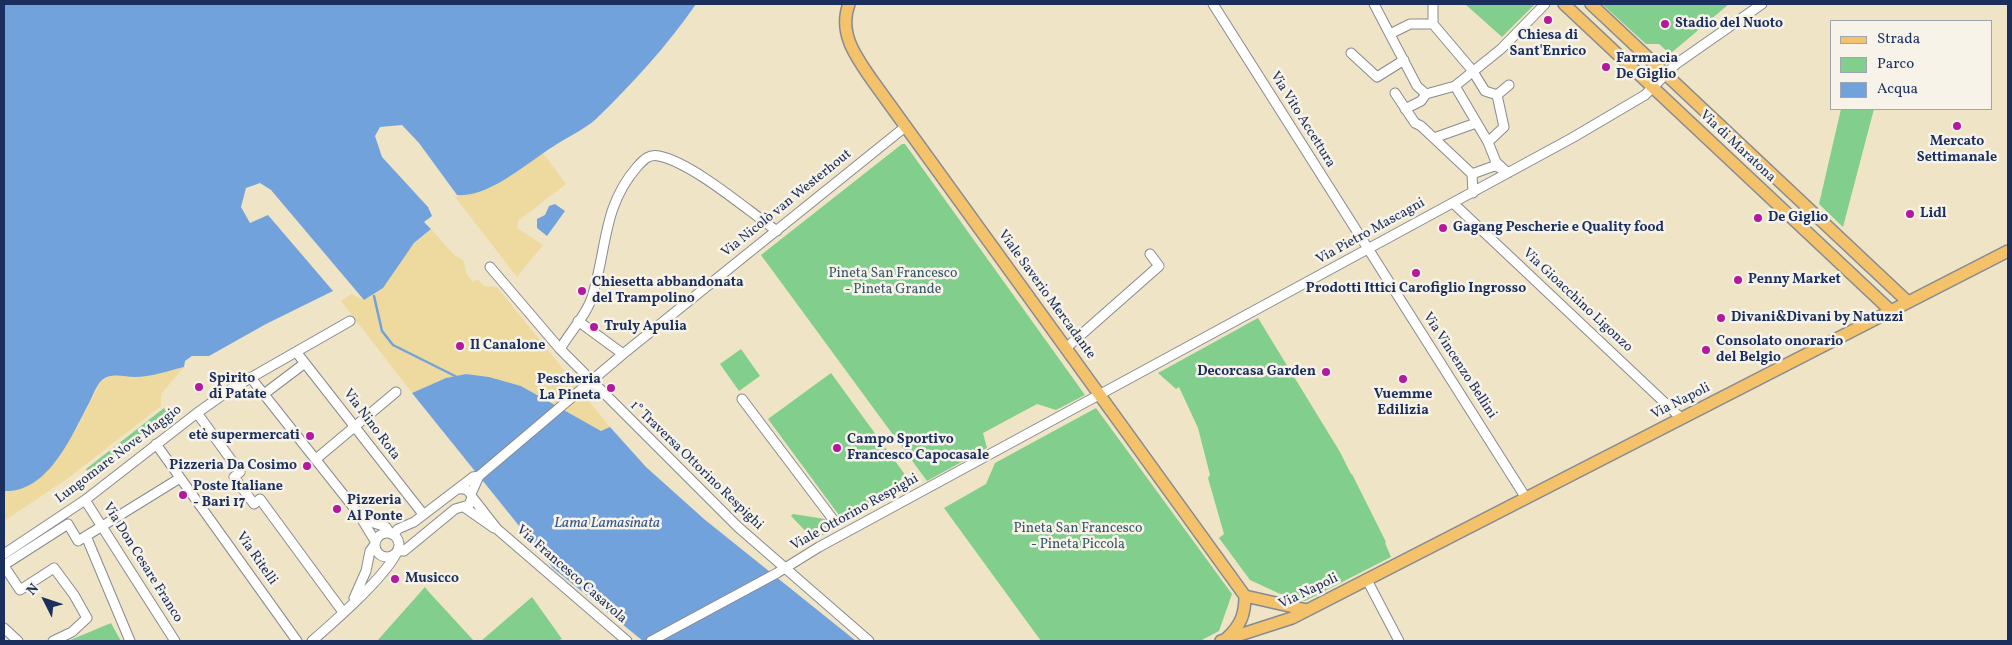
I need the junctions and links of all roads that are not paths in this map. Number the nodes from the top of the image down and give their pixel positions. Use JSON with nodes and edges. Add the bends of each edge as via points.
{"nodes":[{"id":1,"x":849,"y":4,"type":"edge"},
{"id":2,"x":1214,"y":4,"type":"edge"},
{"id":3,"x":1374,"y":4,"type":"edge"},
{"id":4,"x":1433,"y":4,"type":"edge"},
{"id":5,"x":1545,"y":4,"type":"edge"},
{"id":6,"x":1564,"y":4,"type":"edge"},
{"id":7,"x":1591,"y":4,"type":"edge"},
{"id":8,"x":1762,"y":4,"type":"edge"},
{"id":9,"x":1432,"y":24,"type":"junction"},
{"id":10,"x":1390,"y":34,"type":"junction"},
{"id":11,"x":1351,"y":53,"type":"dead end"},
{"id":12,"x":1404,"y":60,"type":"junction"},
{"id":13,"x":1472,"y":70,"type":"junction"},
{"id":14,"x":1665,"y":74,"type":"junction"},
{"id":15,"x":1510,"y":85,"type":"dead end"},
{"id":16,"x":1455,"y":86,"type":"junction"},
{"id":17,"x":1652,"y":87,"type":"junction"},
{"id":18,"x":1396,"y":93,"type":"dead end"},
{"id":19,"x":1426,"y":94,"type":"junction"},
{"id":20,"x":1497,"y":95,"type":"junction"},
{"id":21,"x":1405,"y":109,"type":"junction"},
{"id":22,"x":1476,"y":122,"type":"junction"},
{"id":23,"x":905,"y":126,"type":"junction"},
{"id":24,"x":1434,"y":138,"type":"junction"},
{"id":25,"x":1488,"y":142,"type":"junction"},
{"id":26,"x":1504,"y":170,"type":"junction"},
{"id":27,"x":1472,"y":174,"type":"junction"},
{"id":28,"x":1473,"y":193,"type":"junction"},
{"id":29,"x":1453,"y":204,"type":"junction"},
{"id":30,"x":777,"y":231,"type":"junction"},
{"id":31,"x":1368,"y":250,"type":"junction"},
{"id":32,"x":2008,"y":251,"type":"edge"},
{"id":33,"x":1150,"y":254,"type":"dead end"},
{"id":34,"x":490,"y":267,"type":"dead end"},
{"id":35,"x":1908,"y":302,"type":"junction"},
{"id":36,"x":1891,"y":311,"type":"junction"},
{"id":37,"x":350,"y":321,"type":"dead end"},
{"id":38,"x":578,"y":321,"type":"junction"},
{"id":39,"x":560,"y":348,"type":"junction"},
{"id":40,"x":1066,"y":348,"type":"junction"},
{"id":41,"x":297,"y":352,"type":"junction"},
{"id":42,"x":623,"y":354,"type":"junction"},
{"id":43,"x":306,"y":363,"type":"junction"},
{"id":44,"x":250,"y":378,"type":"junction"},
{"id":45,"x":590,"y":383,"type":"junction"},
{"id":46,"x":396,"y":392,"type":"dead end"},
{"id":47,"x":264,"y":394,"type":"junction"},
{"id":48,"x":1100,"y":396,"type":"junction"},
{"id":49,"x":742,"y":399,"type":"dead end"},
{"id":50,"x":197,"y":413,"type":"junction"},
{"id":51,"x":1682,"y":419,"type":"junction"},
{"id":52,"x":356,"y":425,"type":"junction"},
{"id":53,"x":156,"y":444,"type":"junction"},
{"id":54,"x":316,"y":459,"type":"junction"},
{"id":55,"x":479,"y":476,"type":"junction"},
{"id":56,"x":180,"y":478,"type":"junction"},
{"id":57,"x":457,"y":490,"type":"junction"},
{"id":58,"x":471,"y":496,"type":"junction"},
{"id":59,"x":1526,"y":498,"type":"junction"},
{"id":60,"x":85,"y":500,"type":"junction"},
{"id":61,"x":462,"y":507,"type":"junction"},
{"id":62,"x":358,"y":513,"type":"junction"},
{"id":63,"x":423,"y":514,"type":"junction"},
{"id":64,"x":835,"y":522,"type":"dead end"},
{"id":65,"x":102,"y":526,"type":"junction"},
{"id":66,"x":496,"y":529,"type":"junction"},
{"id":67,"x":392,"y":534,"type":"junction"},
{"id":68,"x":82,"y":538,"type":"junction"},
{"id":69,"x":375,"y":543,"type":"junction"},
{"id":70,"x":397,"y":552,"type":"junction"},
{"id":71,"x":4,"y":554,"type":"edge"},
{"id":72,"x":4,"y":566,"type":"edge"},
{"id":73,"x":781,"y":570,"type":"junction"},
{"id":74,"x":1367,"y":580,"type":"junction"},
{"id":75,"x":1245,"y":596,"type":"junction"},
{"id":76,"x":352,"y":603,"type":"junction"},
{"id":77,"x":1307,"y":610,"type":"junction"},
{"id":78,"x":343,"y":612,"type":"junction"},
{"id":79,"x":4,"y":628,"type":"edge"},
{"id":80,"x":1264,"y":629,"type":"junction"},
{"id":81,"x":1224,"y":640,"type":"edge"},
{"id":82,"x":18,"y":641,"type":"edge"},
{"id":83,"x":53,"y":641,"type":"edge"},
{"id":84,"x":130,"y":641,"type":"edge"},
{"id":85,"x":175,"y":641,"type":"edge"},
{"id":86,"x":298,"y":641,"type":"edge"},
{"id":87,"x":312,"y":641,"type":"edge"},
{"id":88,"x":627,"y":641,"type":"edge"},
{"id":89,"x":651,"y":641,"type":"edge"},
{"id":90,"x":869,"y":641,"type":"edge"},
{"id":91,"x":1245,"y":641,"type":"edge"},
{"id":92,"x":1398,"y":641,"type":"edge"}],
"edges":[{"from":1,"to":23,"type":"main road","name":"Viale Saverio Mercadante","via":[[845,18],[847,38],[866,72]]},
{"from":2,"to":31,"type":"street","name":"Via Vito Accettura"},
{"from":3,"to":10,"type":"street"},
{"from":4,"to":9,"type":"street"},
{"from":5,"to":13,"type":"street","via":[[1501,49]]},
{"from":6,"to":17,"type":"main road","name":"Via di Maratona"},
{"from":7,"to":14,"type":"main road","name":"Via di Maratona"},
{"from":8,"to":14,"type":"street","name":"Via Pietro Mascagni"},
{"from":9,"to":10,"type":"street","via":[[1410,24]]},
{"from":9,"to":13,"type":"street"},
{"from":10,"to":12,"type":"street"},
{"from":11,"to":12,"type":"street","via":[[1377,77]]},
{"from":12,"to":19,"type":"street","via":[[1416,86]]},
{"from":13,"to":16,"type":"street"},
{"from":13,"to":20,"type":"street","via":[[1485,90]]},
{"from":14,"to":17,"type":"street","name":"Via Pietro Mascagni"},
{"from":14,"to":35,"type":"main road","name":"Via di Maratona"},
{"from":15,"to":20,"type":"street"},
{"from":16,"to":19,"type":"street"},
{"from":16,"to":22,"type":"street"},
{"from":17,"to":26,"type":"street","name":"Via Pietro Mascagni","via":[[1628,105]]},
{"from":17,"to":36,"type":"main road","name":"Via di Maratona"},
{"from":18,"to":21,"type":"street"},
{"from":19,"to":21,"type":"street","via":[[1421,102]]},
{"from":20,"to":25,"type":"street","via":[[1504,126]]},
{"from":21,"to":24,"type":"street","via":[[1415,123]]},
{"from":22,"to":24,"type":"street"},
{"from":22,"to":25,"type":"street"},
{"from":23,"to":30,"type":"street","name":"Via Nicolò van Westerhout"},
{"from":23,"to":40,"type":"main road","name":"Viale Saverio Mercadante"},
{"from":24,"to":27,"type":"street"},
{"from":25,"to":26,"type":"street"},
{"from":26,"to":27,"type":"street","via":[[1494,166]]},
{"from":26,"to":28,"type":"street","name":"Via Pietro Mascagni"},
{"from":27,"to":28,"type":"street"},
{"from":28,"to":29,"type":"street","name":"Via Pietro Mascagni"},
{"from":29,"to":31,"type":"street","name":"Via Pietro Mascagni"},
{"from":29,"to":51,"type":"street","name":"Via Gioacchino Ligonzo"},
{"from":30,"to":38,"type":"street","via":[[690,169],[659,156],[645,158],[627,178],[614,202],[593,296]]},
{"from":30,"to":42,"type":"street","name":"Via Nicolò van Westerhout"},
{"from":31,"to":48,"type":"street","name":"Via Pietro Mascagni"},
{"from":31,"to":59,"type":"street","name":"Via Vincenzo Bellini"},
{"from":32,"to":35,"type":"main road","name":"Via Napoli"},
{"from":33,"to":40,"type":"street","via":[[1159,266]]},
{"from":34,"to":39,"type":"street","name":"1° Traversa Ottorino Respighi"},
{"from":35,"to":36,"type":"main road","name":"Via Napoli"},
{"from":36,"to":51,"type":"main road","name":"Via Napoli"},
{"from":37,"to":41,"type":"street","name":"Lungomare Nove Maggio"},
{"from":38,"to":39,"type":"street"},
{"from":38,"to":42,"type":"street"},
{"from":39,"to":45,"type":"street","name":"1° Traversa Ottorino Respighi"},
{"from":40,"to":48,"type":"main road","name":"Viale Saverio Mercadante"},
{"from":41,"to":43,"type":"street","name":"Via Nino Rota"},
{"from":41,"to":44,"type":"street","name":"Lungomare Nove Maggio"},
{"from":42,"to":45,"type":"street","name":"Via Nicolò van Westerhout"},
{"from":43,"to":47,"type":"street"},
{"from":43,"to":52,"type":"street","name":"Via Nino Rota"},
{"from":44,"to":47,"type":"street"},
{"from":44,"to":50,"type":"street","name":"Lungomare Nove Maggio"},
{"from":45,"to":55,"type":"street","name":"Via Nicolò van Westerhout"},
{"from":45,"to":73,"type":"street","name":"1° Traversa Ottorino Respighi"},
{"from":46,"to":52,"type":"street"},
{"from":47,"to":54,"type":"street"},
{"from":48,"to":73,"type":"street","name":"Viale Ottorino Respighi"},
{"from":48,"to":75,"type":"main road","name":"Viale Saverio Mercadante"},
{"from":49,"to":64,"type":"street"},
{"from":50,"to":53,"type":"street","name":"Lungomare Nove Maggio"},
{"from":50,"to":78,"type":"street","via":[[240,472],[234,477],[254,504],[260,499]]},
{"from":51,"to":59,"type":"main road","name":"Via Napoli"},
{"from":52,"to":54,"type":"street"},
{"from":52,"to":63,"type":"street","name":"Via Nino Rota"},
{"from":53,"to":56,"type":"street","name":"Via Ritelli"},
{"from":53,"to":60,"type":"street","name":"Lungomare Nove Maggio"},
{"from":54,"to":62,"type":"street"},
{"from":55,"to":57,"type":"street","name":"Via Nicolò van Westerhout"},
{"from":55,"to":58,"type":"street","name":"Via Nicolò van Westerhout"},
{"from":56,"to":65,"type":"street"},
{"from":56,"to":86,"type":"street","name":"Via Ritelli"},
{"from":57,"to":58,"type":"street","via":[[467,490]]},
{"from":57,"to":61,"type":"street","via":[[454,502]]},
{"from":57,"to":63,"type":"street","name":"Via Nicolò van Westerhout"},
{"from":58,"to":61,"type":"street","name":"Via Nicolò van Westerhout","via":[[469,505]]},
{"from":58,"to":66,"type":"street","name":"Via Francesco Casavola"},
{"from":59,"to":74,"type":"main road","name":"Via Napoli"},
{"from":60,"to":65,"type":"street","name":"Via Don Cesare Franco"},
{"from":60,"to":71,"type":"street","name":"Lungomare Nove Maggio"},
{"from":61,"to":66,"type":"street","name":"Via Francesco Casavola"},
{"from":61,"to":70,"type":"street","name":"Via Nicolò van Westerhout","via":[[404,551]]},
{"from":62,"to":67,"type":"street","via":[[386,527]]},
{"from":62,"to":69,"type":"street"},
{"from":63,"to":67,"type":"street","name":"Via Nicolò van Westerhout"},
{"from":65,"to":68,"type":"street"},
{"from":65,"to":85,"type":"street","name":"Via Don Cesare Franco"},
{"from":66,"to":88,"type":"street","name":"Via Francesco Casavola"},
{"from":67,"to":69,"type":"street","name":"Via Nicolò van Westerhout","via":[[383,534]]},
{"from":67,"to":70,"type":"street","via":[[398,540]]},
{"from":68,"to":72,"type":"street","via":[[68,524]]},
{"from":68,"to":84,"type":"street"},
{"from":69,"to":70,"type":"street","via":[[376,552],[382,556],[389,557]]},
{"from":69,"to":76,"type":"street"},
{"from":70,"to":76,"type":"street","via":[[391,563]]},
{"from":72,"to":83,"type":"street","via":[[20,590],[54,568],[74,595],[87,618],[72,632]]},
{"from":73,"to":89,"type":"street","name":"Viale Ottorino Respighi"},
{"from":73,"to":90,"type":"street","name":"1° Traversa Ottorino Respighi"},
{"from":74,"to":77,"type":"main road","name":"Via Napoli"},
{"from":74,"to":92,"type":"street"},
{"from":75,"to":77,"type":"main road"},
{"from":75,"to":81,"type":"main road","via":[[1242,621]]},
{"from":76,"to":78,"type":"street"},
{"from":77,"to":80,"type":"main road","name":"Via Napoli"},
{"from":78,"to":87,"type":"street"},
{"from":79,"to":82,"type":"street"},
{"from":80,"to":81,"type":"main road","name":"Via Napoli"},
{"from":80,"to":91,"type":"main road","name":"Via Napoli"}]}
